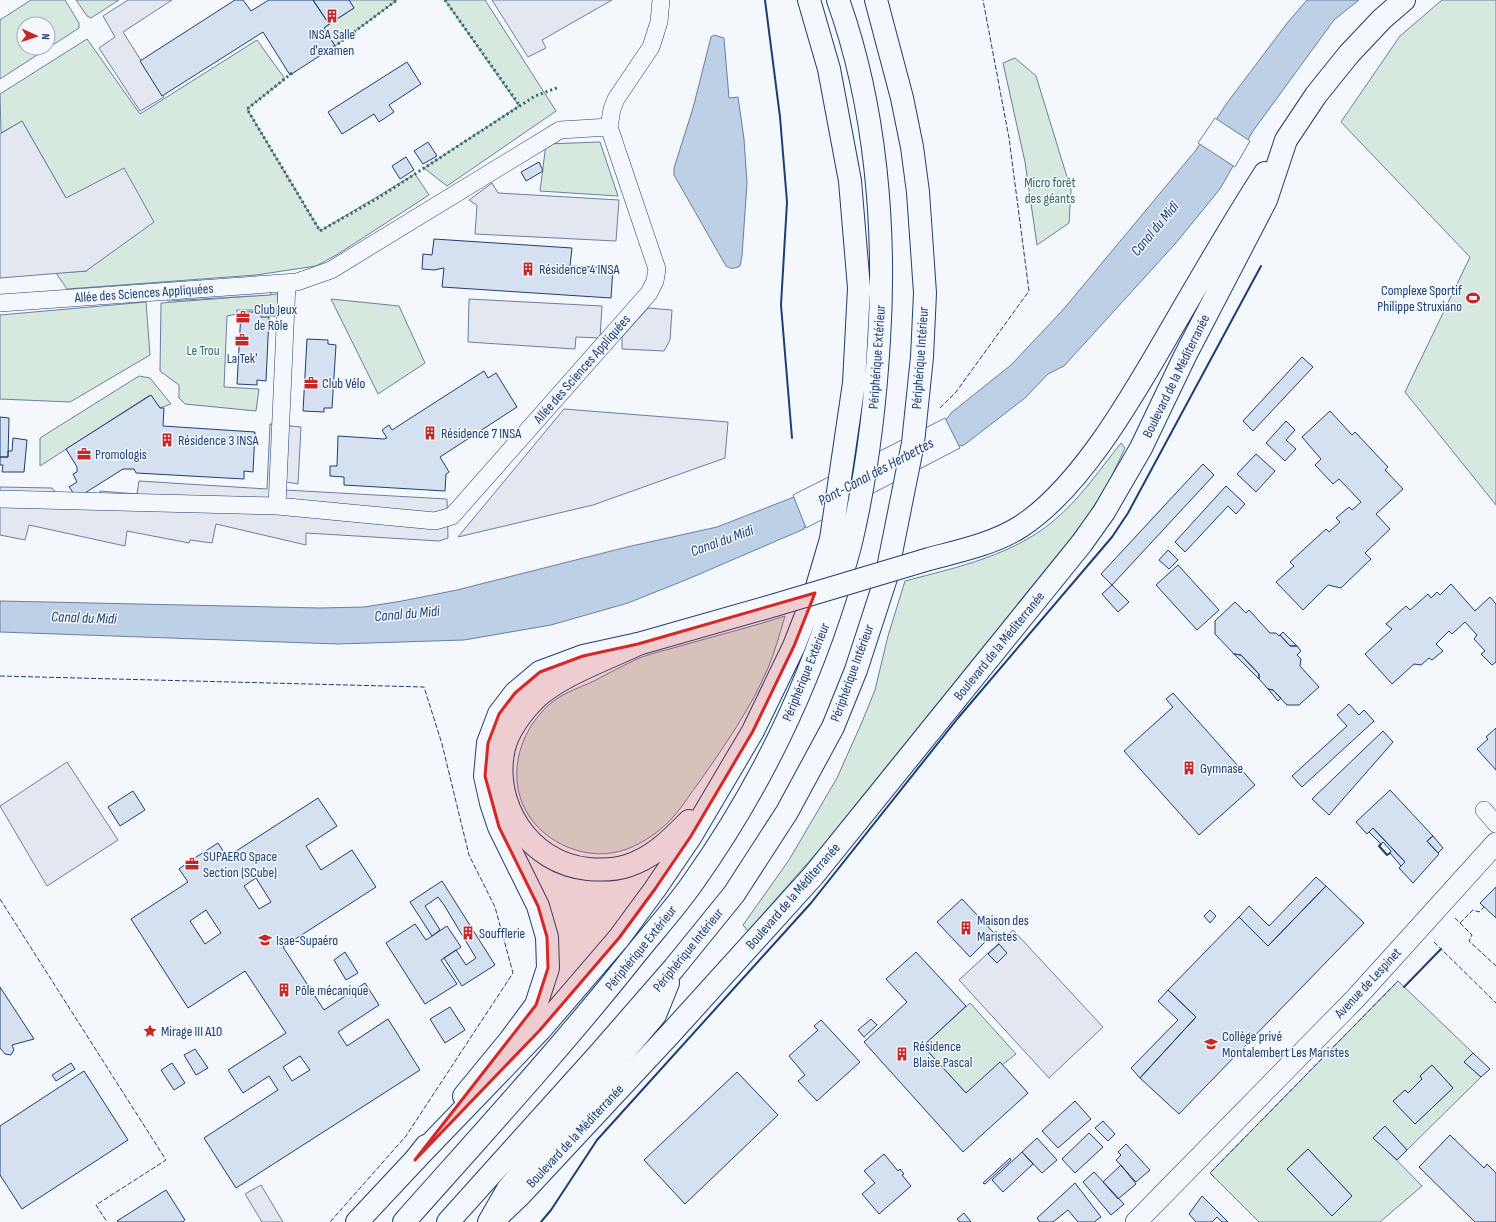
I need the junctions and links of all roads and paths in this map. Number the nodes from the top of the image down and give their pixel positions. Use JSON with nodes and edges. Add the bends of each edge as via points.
{"nodes":[{"id":1,"x":661,"y":0,"type":"edge"},
{"id":2,"x":809,"y":0,"type":"edge"},
{"id":3,"x":838,"y":0,"type":"edge"},
{"id":4,"x":876,"y":0,"type":"edge"},
{"id":5,"x":1404,"y":0,"type":"edge"},
{"id":6,"x":609,"y":128,"type":"junction"},
{"id":7,"x":1286,"y":140,"type":"junction"},
{"id":8,"x":287,"y":283,"type":"junction"},
{"id":9,"x":0,"y":303,"type":"edge"},
{"id":10,"x":0,"y":499,"type":"edge"},
{"id":11,"x":277,"y":506,"type":"junction"},
{"id":12,"x":638,"y":644,"type":"junction"},
{"id":13,"x":717,"y":793,"type":"junction"},
{"id":14,"x":1484,"y":810,"type":"dead end"},
{"id":15,"x":1496,"y":824,"type":"edge"},
{"id":16,"x":1496,"y":843,"type":"edge"},
{"id":17,"x":674,"y":968,"type":"junction"},
{"id":18,"x":415,"y":1160,"type":"junction"},
{"id":19,"x":357,"y":1222,"type":"edge"},
{"id":20,"x":404,"y":1222,"type":"edge"},
{"id":21,"x":448,"y":1222,"type":"edge"},
{"id":22,"x":490,"y":1222,"type":"edge"},
{"id":23,"x":1136,"y":1222,"type":"edge"}],
"edges":[{"from":1,"to":6,"type":"street","name":"Allée des Sciences Appliquées","via":[[659,22],[651,47],[616,99]]},
{"from":2,"to":13,"type":"main road","via":[[829,69],[850,181],[858,288],[854,383],[831,539],[816,590],[794,646],[756,724]]},
{"from":3,"to":20,"type":"main road","name":"Périphérique Extérieur","via":[[863,88],[871,138],[881,260],[881,316],[878,367],[866,468],[852,542],[812,664],[782,732],[741,809],[694,881],[585,1018]]},
{"from":4,"to":17,"type":"main road","name":"Périphérique Intérieur","via":[[899,84],[912,147],[925,292],[922,357],[913,443],[897,526],[886,578],[856,670],[833,727],[788,812],[734,894]]},
{"from":5,"to":7,"type":"main road","name":"Boulevard de la Méditerranée","via":[[1349,54],[1316,95]]},
{"from":6,"to":8,"type":"street","name":"Allée des Sciences Appliquées","via":[[560,130],[331,270]]},
{"from":6,"to":11,"type":"street","name":"Allée des Sciences Appliquées","via":[[657,269],[649,293],[452,516],[435,521]]},
{"from":7,"to":12,"type":"main road","bridge":true,"via":[[1114,422],[1090,457],[1042,510],[1020,527],[988,542]]},
{"from":7,"to":22,"type":"main road","name":"Boulevard de la Méditerranée","via":[[1266,200],[1185,356],[1141,448],[1104,512],[1082,543],[813,876],[665,1040],[521,1194]]},
{"from":8,"to":9,"type":"street","name":"Allée des Sciences Appliquées"},
{"from":8,"to":11,"type":"street"},
{"from":10,"to":11,"type":"street","name":"Allée des Sciences Appliquées"},
{"from":12,"to":13,"type":"main road","via":[[554,684],[532,701],[516,723],[504,747],[501,773],[505,802],[518,827],[534,847],[554,859],[577,868],[601,870],[625,867],[662,848]]},
{"from":12,"to":18,"type":"main road","via":[[583,656],[540,672],[514,693],[499,714],[488,743],[485,776],[499,827],[538,906],[547,937],[548,968],[536,1005]]},
{"from":13,"to":18,"type":"main road","via":[[691,836],[619,938],[540,1030]]},
{"from":14,"to":15,"type":"street"},
{"from":16,"to":23,"type":"street","name":"Avenue de Lespinet","via":[[1355,999]]},
{"from":17,"to":21,"type":"main road","name":"Périphérique Intérieur"},
{"from":17,"to":22,"type":"main road","via":[[655,1015],[508,1189]]},
{"from":18,"to":19,"type":"main road"}]}
